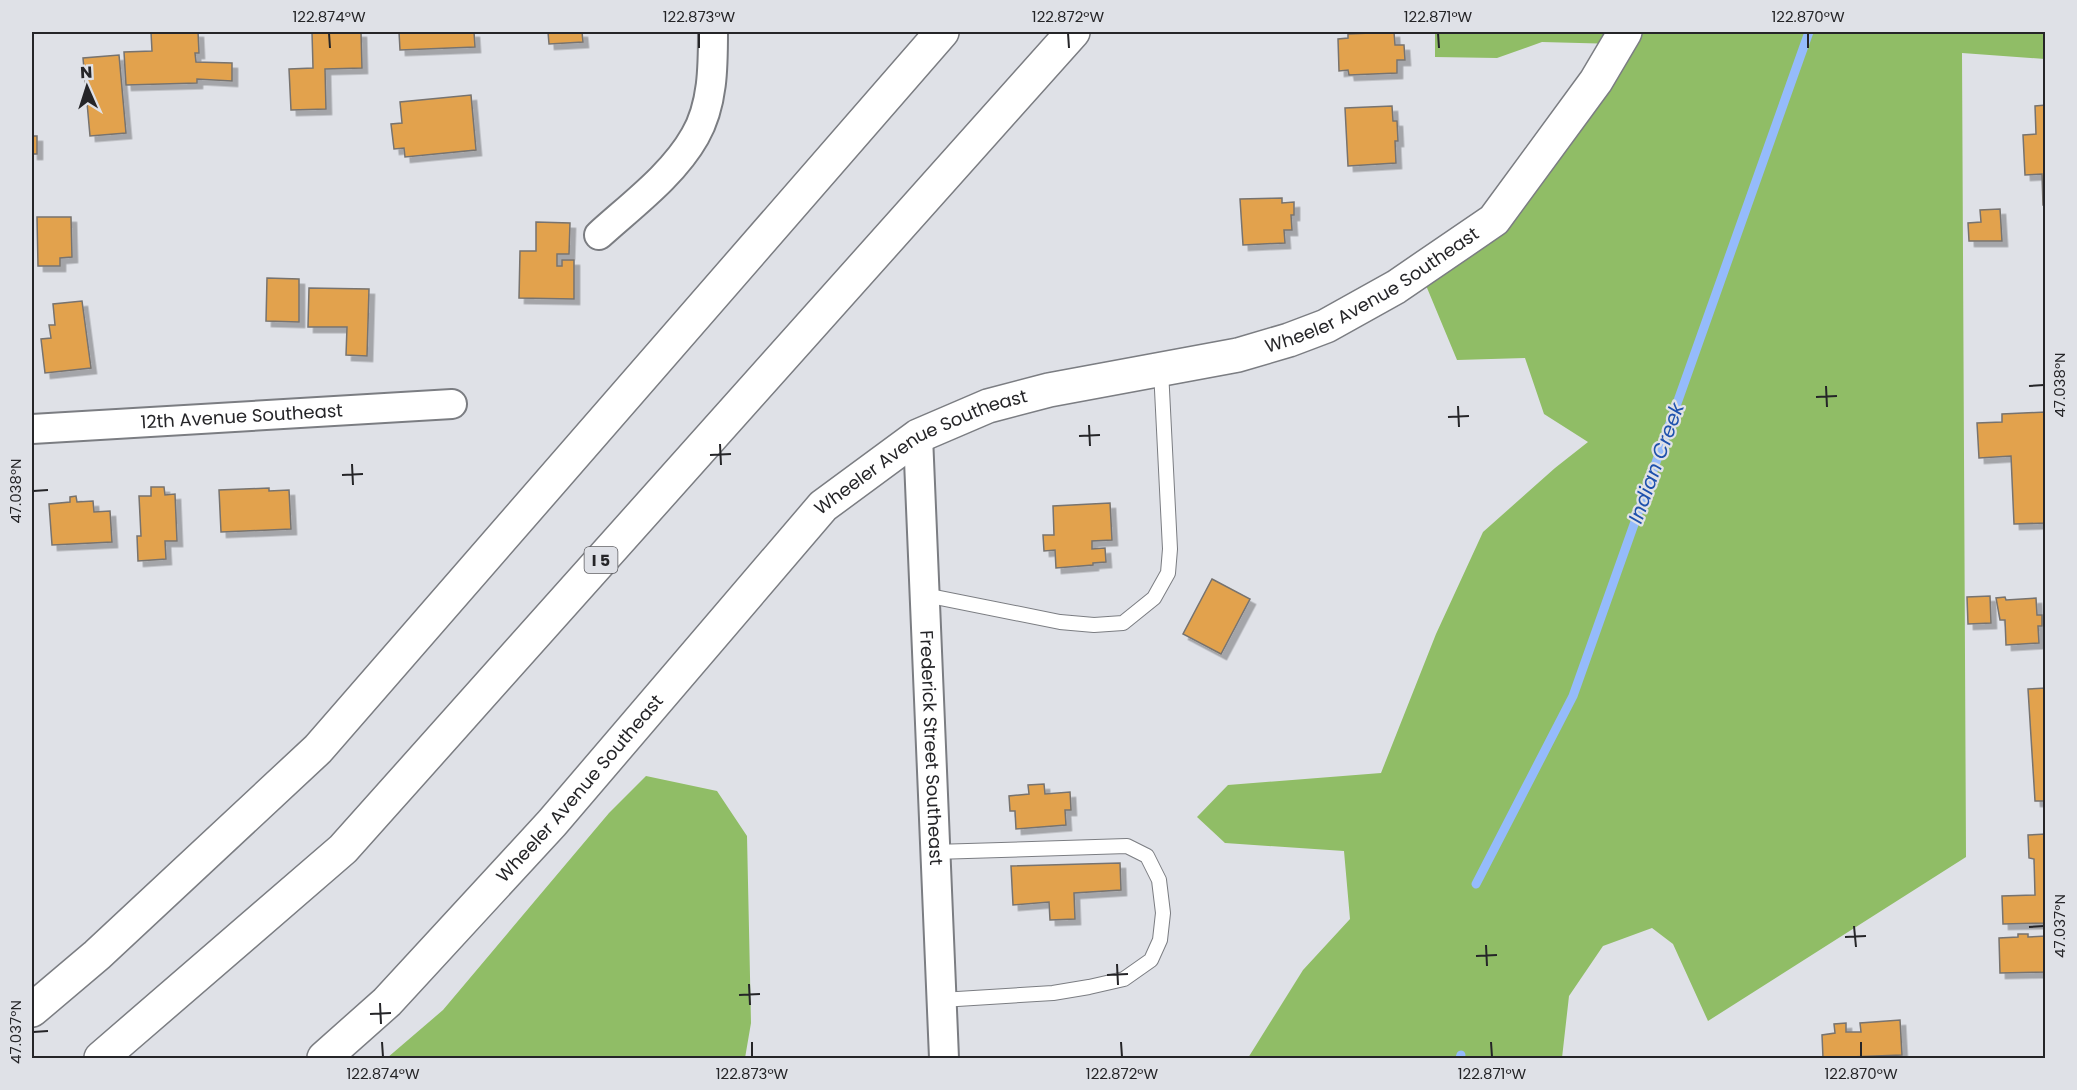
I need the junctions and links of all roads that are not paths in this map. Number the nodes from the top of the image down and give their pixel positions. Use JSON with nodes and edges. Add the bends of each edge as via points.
{"nodes":[{"id":1,"x":713,"y":32,"type":"edge"},
{"id":2,"x":942,"y":32,"type":"edge"},
{"id":3,"x":1073,"y":32,"type":"edge"},
{"id":4,"x":1625,"y":32,"type":"edge"},
{"id":5,"x":599,"y":235,"type":"dead end"},
{"id":6,"x":1161,"y":370,"type":"junction"},
{"id":7,"x":452,"y":404,"type":"dead end"},
{"id":8,"x":32,"y":429,"type":"edge"},
{"id":9,"x":918,"y":436,"type":"junction"},
{"id":10,"x":925,"y":595,"type":"junction"},
{"id":11,"x":934,"y":852,"type":"junction"},
{"id":12,"x":941,"y":1000,"type":"junction"},
{"id":13,"x":32,"y":1010,"type":"edge"},
{"id":14,"x":101,"y":1059,"type":"edge"},
{"id":15,"x":324,"y":1059,"type":"edge"},
{"id":16,"x":944,"y":1059,"type":"edge"}],
"edges":[{"from":1,"to":5,"type":"street","via":[[709,94],[697,134],[652,188]]},
{"from":2,"to":13,"type":"main road","via":[[318,749],[97,955]]},
{"from":3,"to":14,"type":"main road","number":"I 5","via":[[343,849]]},
{"from":4,"to":6,"type":"main road","name":"Wheeler Avenue Southeast","via":[[1596,81],[1494,220],[1396,288],[1326,326],[1238,355]]},
{"from":6,"to":9,"type":"main road","name":"Wheeler Avenue Southeast","via":[[1049,390],[988,406]]},
{"from":6,"to":10,"type":"lane","via":[[1170,549],[1168,573],[1154,598],[1123,623],[1094,624],[1060,622]]},
{"from":7,"to":8,"type":"street","name":"12th Avenue Southeast"},
{"from":9,"to":10,"type":"street","name":"Frederick Street Southeast"},
{"from":9,"to":15,"type":"main road","name":"Wheeler Avenue Southeast","via":[[823,506],[552,823],[387,1002]]},
{"from":10,"to":11,"type":"street","name":"Frederick Street Southeast"},
{"from":11,"to":12,"type":"street","name":"Frederick Street Southeast"},
{"from":11,"to":12,"type":"lane","via":[[1127,846],[1147,856],[1159,880],[1163,914],[1160,940],[1150,960],[1124,979],[1053,993]]},
{"from":12,"to":16,"type":"street","name":"Frederick Street Southeast"}]}
